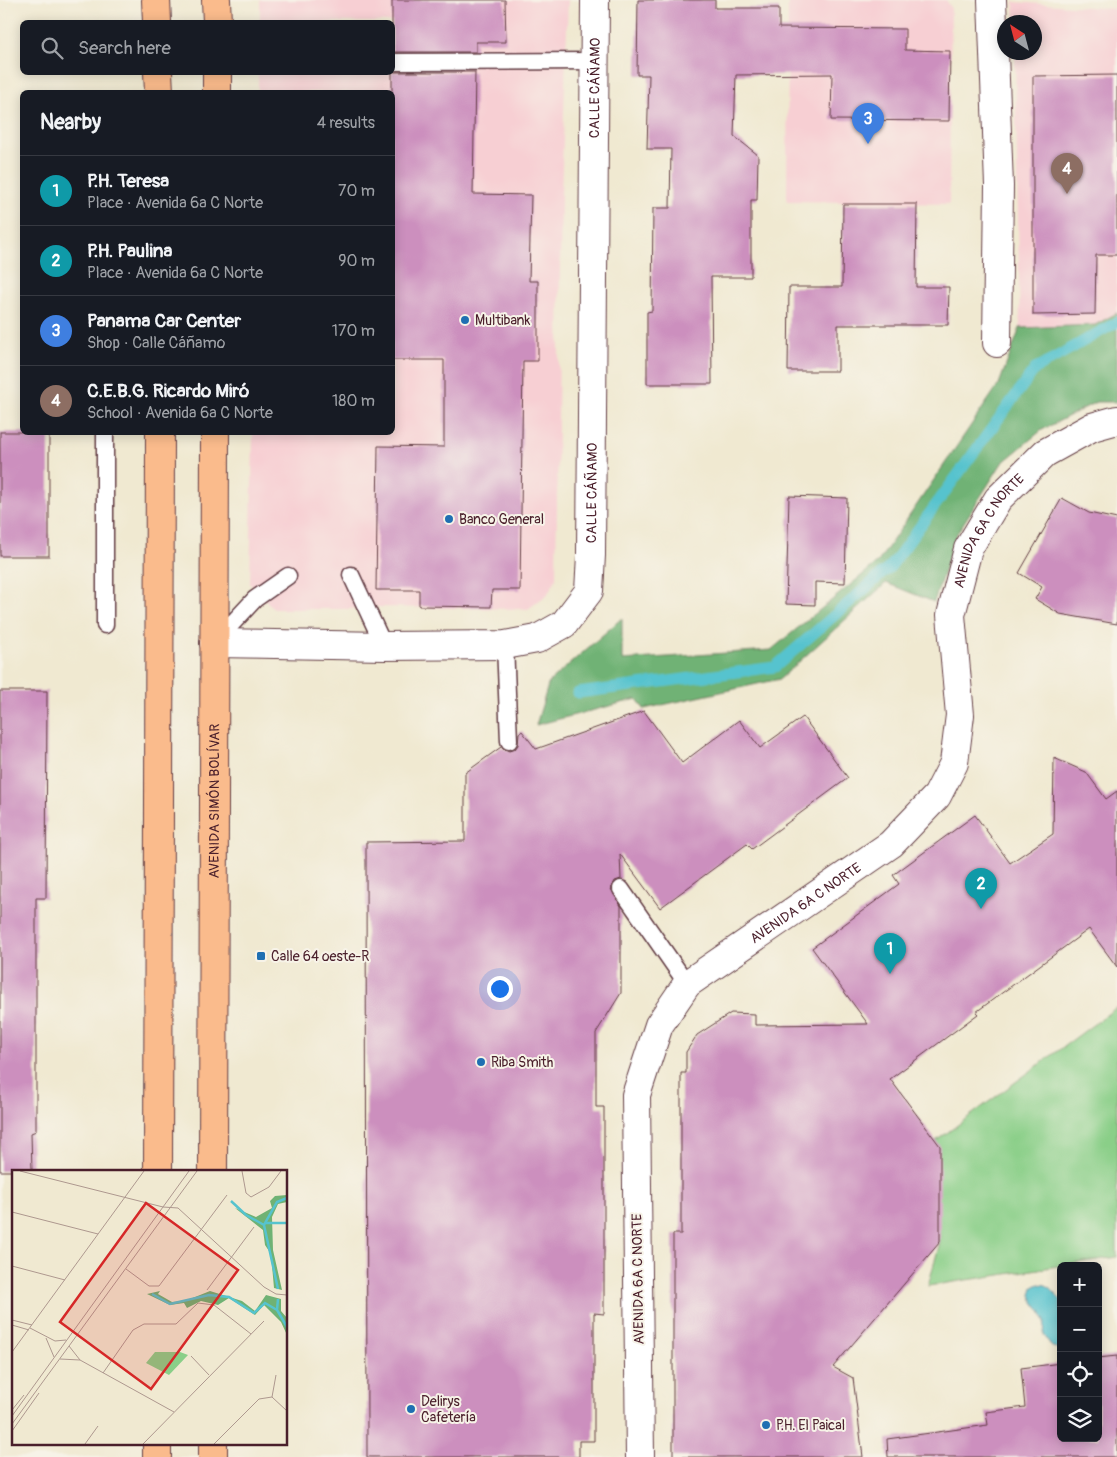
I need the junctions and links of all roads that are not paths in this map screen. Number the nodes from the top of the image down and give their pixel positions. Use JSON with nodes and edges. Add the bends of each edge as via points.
{"nodes":[{"id":1,"x":156,"y":0,"type":"edge"},
{"id":2,"x":216,"y":0,"type":"edge"},
{"id":3,"x":595,"y":0,"type":"edge"},
{"id":4,"x":992,"y":0,"type":"edge"},
{"id":5,"x":157,"y":20,"type":"edge"},
{"id":6,"x":217,"y":20,"type":"edge"},
{"id":7,"x":594,"y":61,"type":"junction"},
{"id":8,"x":395,"y":62,"type":"edge"},
{"id":9,"x":158,"y":75,"type":"edge"},
{"id":10,"x":217,"y":75,"type":"edge"},
{"id":11,"x":159,"y":90,"type":"edge"},
{"id":12,"x":217,"y":90,"type":"edge"},
{"id":13,"x":997,"y":343,"type":"dead end"},
{"id":14,"x":1117,"y":420,"type":"edge"},
{"id":15,"x":105,"y":435,"type":"edge"},
{"id":16,"x":160,"y":435,"type":"edge"},
{"id":17,"x":215,"y":435,"type":"edge"},
{"id":18,"x":351,"y":575,"type":"dead end"},
{"id":19,"x":288,"y":576,"type":"dead end"},
{"id":20,"x":105,"y":625,"type":"dead end"},
{"id":21,"x":214,"y":643,"type":"junction"},
{"id":22,"x":505,"y":645,"type":"junction"},
{"id":23,"x":384,"y":646,"type":"junction"},
{"id":24,"x":509,"y":741,"type":"dead end"},
{"id":25,"x":621,"y":889,"type":"dead end"},
{"id":26,"x":687,"y":984,"type":"junction"},
{"id":27,"x":158,"y":1170,"type":"edge"},
{"id":28,"x":213,"y":1170,"type":"edge"},
{"id":29,"x":157,"y":1444,"type":"edge"},
{"id":30,"x":213,"y":1444,"type":"edge"},
{"id":31,"x":157,"y":1457,"type":"edge"},
{"id":32,"x":213,"y":1457,"type":"edge"},
{"id":33,"x":640,"y":1457,"type":"edge"}],
"edges":[{"from":1,"to":5,"type":"main road"},
{"from":2,"to":6,"type":"main road"},
{"from":3,"to":7,"type":"street","name":"CALLE CÁÑAMO"},
{"from":4,"to":13,"type":"street","via":[[999,186]]},
{"from":7,"to":8,"type":"lane"},
{"from":7,"to":22,"type":"street","name":"CALLE CÁÑAMO","via":[[589,591],[564,624],[537,639]]},
{"from":9,"to":11,"type":"main road"},
{"from":10,"to":12,"type":"main road"},
{"from":14,"to":26,"type":"street","name":"AVENIDA 6A C NORTE","via":[[1092,427],[1045,453],[998,499],[968,549],[950,615],[960,715],[954,763],[937,796],[891,844]]},
{"from":15,"to":20,"type":"lane"},
{"from":16,"to":27,"type":"main road"},
{"from":17,"to":21,"type":"main road","name":"AVENIDA SIMÓN BOLÍVAR"},
{"from":18,"to":23,"type":"lane"},
{"from":19,"to":21,"type":"lane","via":[[255,599]]},
{"from":21,"to":23,"type":"street","name":"CALLE CÁÑAMO"},
{"from":21,"to":28,"type":"main road","name":"AVENIDA SIMÓN BOLÍVAR"},
{"from":22,"to":23,"type":"street","name":"CALLE CÁÑAMO"},
{"from":22,"to":24,"type":"lane"},
{"from":25,"to":26,"type":"lane"},
{"from":26,"to":33,"type":"street","name":"AVENIDA 6A C NORTE","via":[[659,1025],[636,1095]]},
{"from":29,"to":31,"type":"main road"},
{"from":30,"to":32,"type":"main road"}]}
